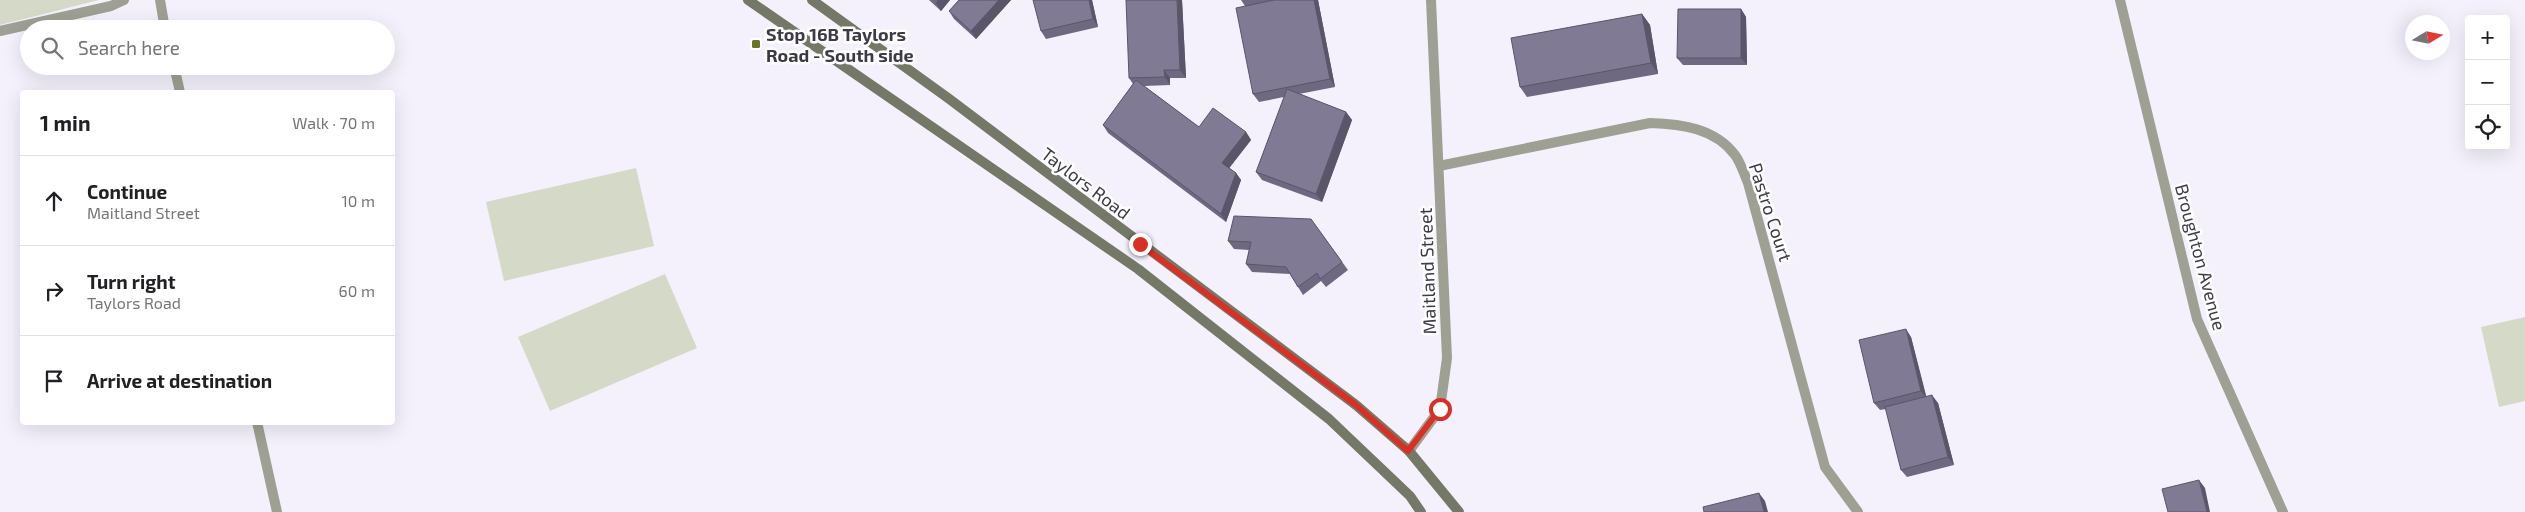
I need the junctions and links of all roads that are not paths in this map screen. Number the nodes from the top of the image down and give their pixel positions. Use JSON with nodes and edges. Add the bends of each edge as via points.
{"nodes":[{"id":1,"x":124,"y":0,"type":"edge"},
{"id":2,"x":160,"y":0,"type":"edge"},
{"id":3,"x":748,"y":0,"type":"edge"},
{"id":4,"x":812,"y":0,"type":"edge"},
{"id":5,"x":1431,"y":0,"type":"edge"},
{"id":6,"x":2120,"y":0,"type":"edge"},
{"id":7,"x":49,"y":20,"type":"edge"},
{"id":8,"x":163,"y":20,"type":"edge"},
{"id":9,"x":20,"y":26,"type":"edge"},
{"id":10,"x":0,"y":31,"type":"edge"},
{"id":11,"x":176,"y":75,"type":"edge"},
{"id":12,"x":180,"y":90,"type":"edge"},
{"id":13,"x":1439,"y":166,"type":"junction"},
{"id":14,"x":258,"y":425,"type":"edge"},
{"id":15,"x":1408,"y":451,"type":"junction"},
{"id":16,"x":277,"y":512,"type":"edge"},
{"id":17,"x":1421,"y":512,"type":"edge"},
{"id":18,"x":1459,"y":512,"type":"edge"},
{"id":19,"x":1858,"y":512,"type":"edge"},
{"id":20,"x":2283,"y":512,"type":"edge"}],
"edges":[{"from":1,"to":7,"type":"street"},
{"from":2,"to":8,"type":"street"},
{"from":3,"to":17,"type":"main road","via":[[1138,269],[1329,419],[1410,496]]},
{"from":4,"to":15,"type":"main road","name":"Taylors Road","via":[[948,98],[1356,405]]},
{"from":5,"to":13,"type":"street","name":"Maitland Street"},
{"from":6,"to":20,"type":"street","name":"Broughton Avenue","via":[[2197,320]]},
{"from":9,"to":10,"type":"street"},
{"from":11,"to":12,"type":"street"},
{"from":13,"to":15,"type":"street","name":"Maitland Street","via":[[1446,358],[1440,409]]},
{"from":13,"to":19,"type":"street","name":"Pastro Court","via":[[1650,123],[1681,124],[1710,134],[1735,154],[1748,183],[1825,467]]},
{"from":14,"to":16,"type":"street"},
{"from":15,"to":18,"type":"main road"}]}
